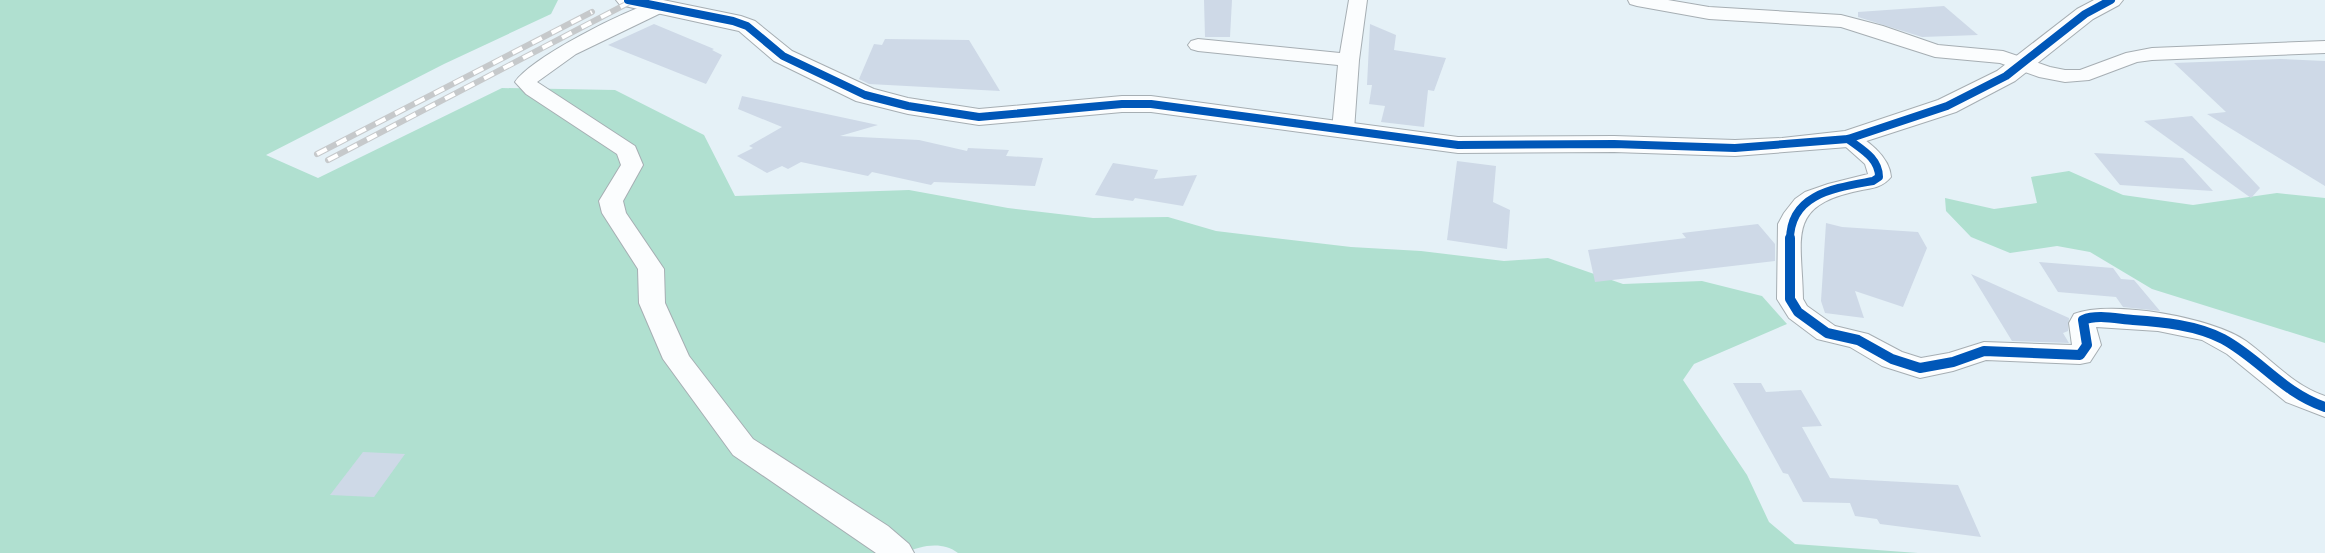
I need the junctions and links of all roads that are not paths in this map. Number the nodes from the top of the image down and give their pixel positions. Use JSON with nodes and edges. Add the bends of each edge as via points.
{"nodes":[{"id":1,"x":628,"y":0,"type":"edge"},
{"id":2,"x":1358,"y":0,"type":"edge"},
{"id":3,"x":1637,"y":0,"type":"edge"},
{"id":4,"x":2111,"y":0,"type":"edge"},
{"id":5,"x":658,"y":7,"type":"junction"},
{"id":6,"x":1198,"y":45,"type":"dead end"},
{"id":7,"x":2325,"y":47,"type":"edge"},
{"id":8,"x":1349,"y":60,"type":"junction"},
{"id":9,"x":2021,"y":64,"type":"junction"},
{"id":10,"x":1343,"y":130,"type":"junction"},
{"id":11,"x":1848,"y":139,"type":"junction"},
{"id":12,"x":2325,"y":407,"type":"edge"},
{"id":13,"x":898,"y":553,"type":"edge"}],
"edges":[{"from":1,"to":5,"type":"street"},
{"from":2,"to":8,"type":"street"},
{"from":3,"to":9,"type":"street","via":[[1698,12],[1841,21],[1935,51],[1991,55]]},
{"from":4,"to":9,"type":"street","via":[[2085,14]]},
{"from":5,"to":10,"type":"street","via":[[733,21],[747,27],[783,56],[864,95],[944,113],[979,117],[1151,104]]},
{"from":5,"to":13,"type":"street","via":[[544,66],[525,82],[627,151],[632,165],[611,201],[614,213],[651,270],[652,303],[677,359],[742,447],[877,535]]},
{"from":6,"to":8,"type":"street"},
{"from":7,"to":9,"type":"street","via":[[2151,54],[2082,76],[2046,73]]},
{"from":8,"to":10,"type":"street"},
{"from":9,"to":11,"type":"street","via":[[2006,76],[1947,106]]},
{"from":10,"to":11,"type":"street","via":[[1458,145],[1735,148]]},
{"from":11,"to":12,"type":"street","via":[[1873,158],[1879,177],[1803,202],[1790,224],[1790,299],[1798,312],[1827,333],[1858,340],[1892,359],[1920,368],[1984,351],[2080,355],[2087,345],[2082,323],[2088,318],[2196,328],[2224,340],[2282,387]]}]}
